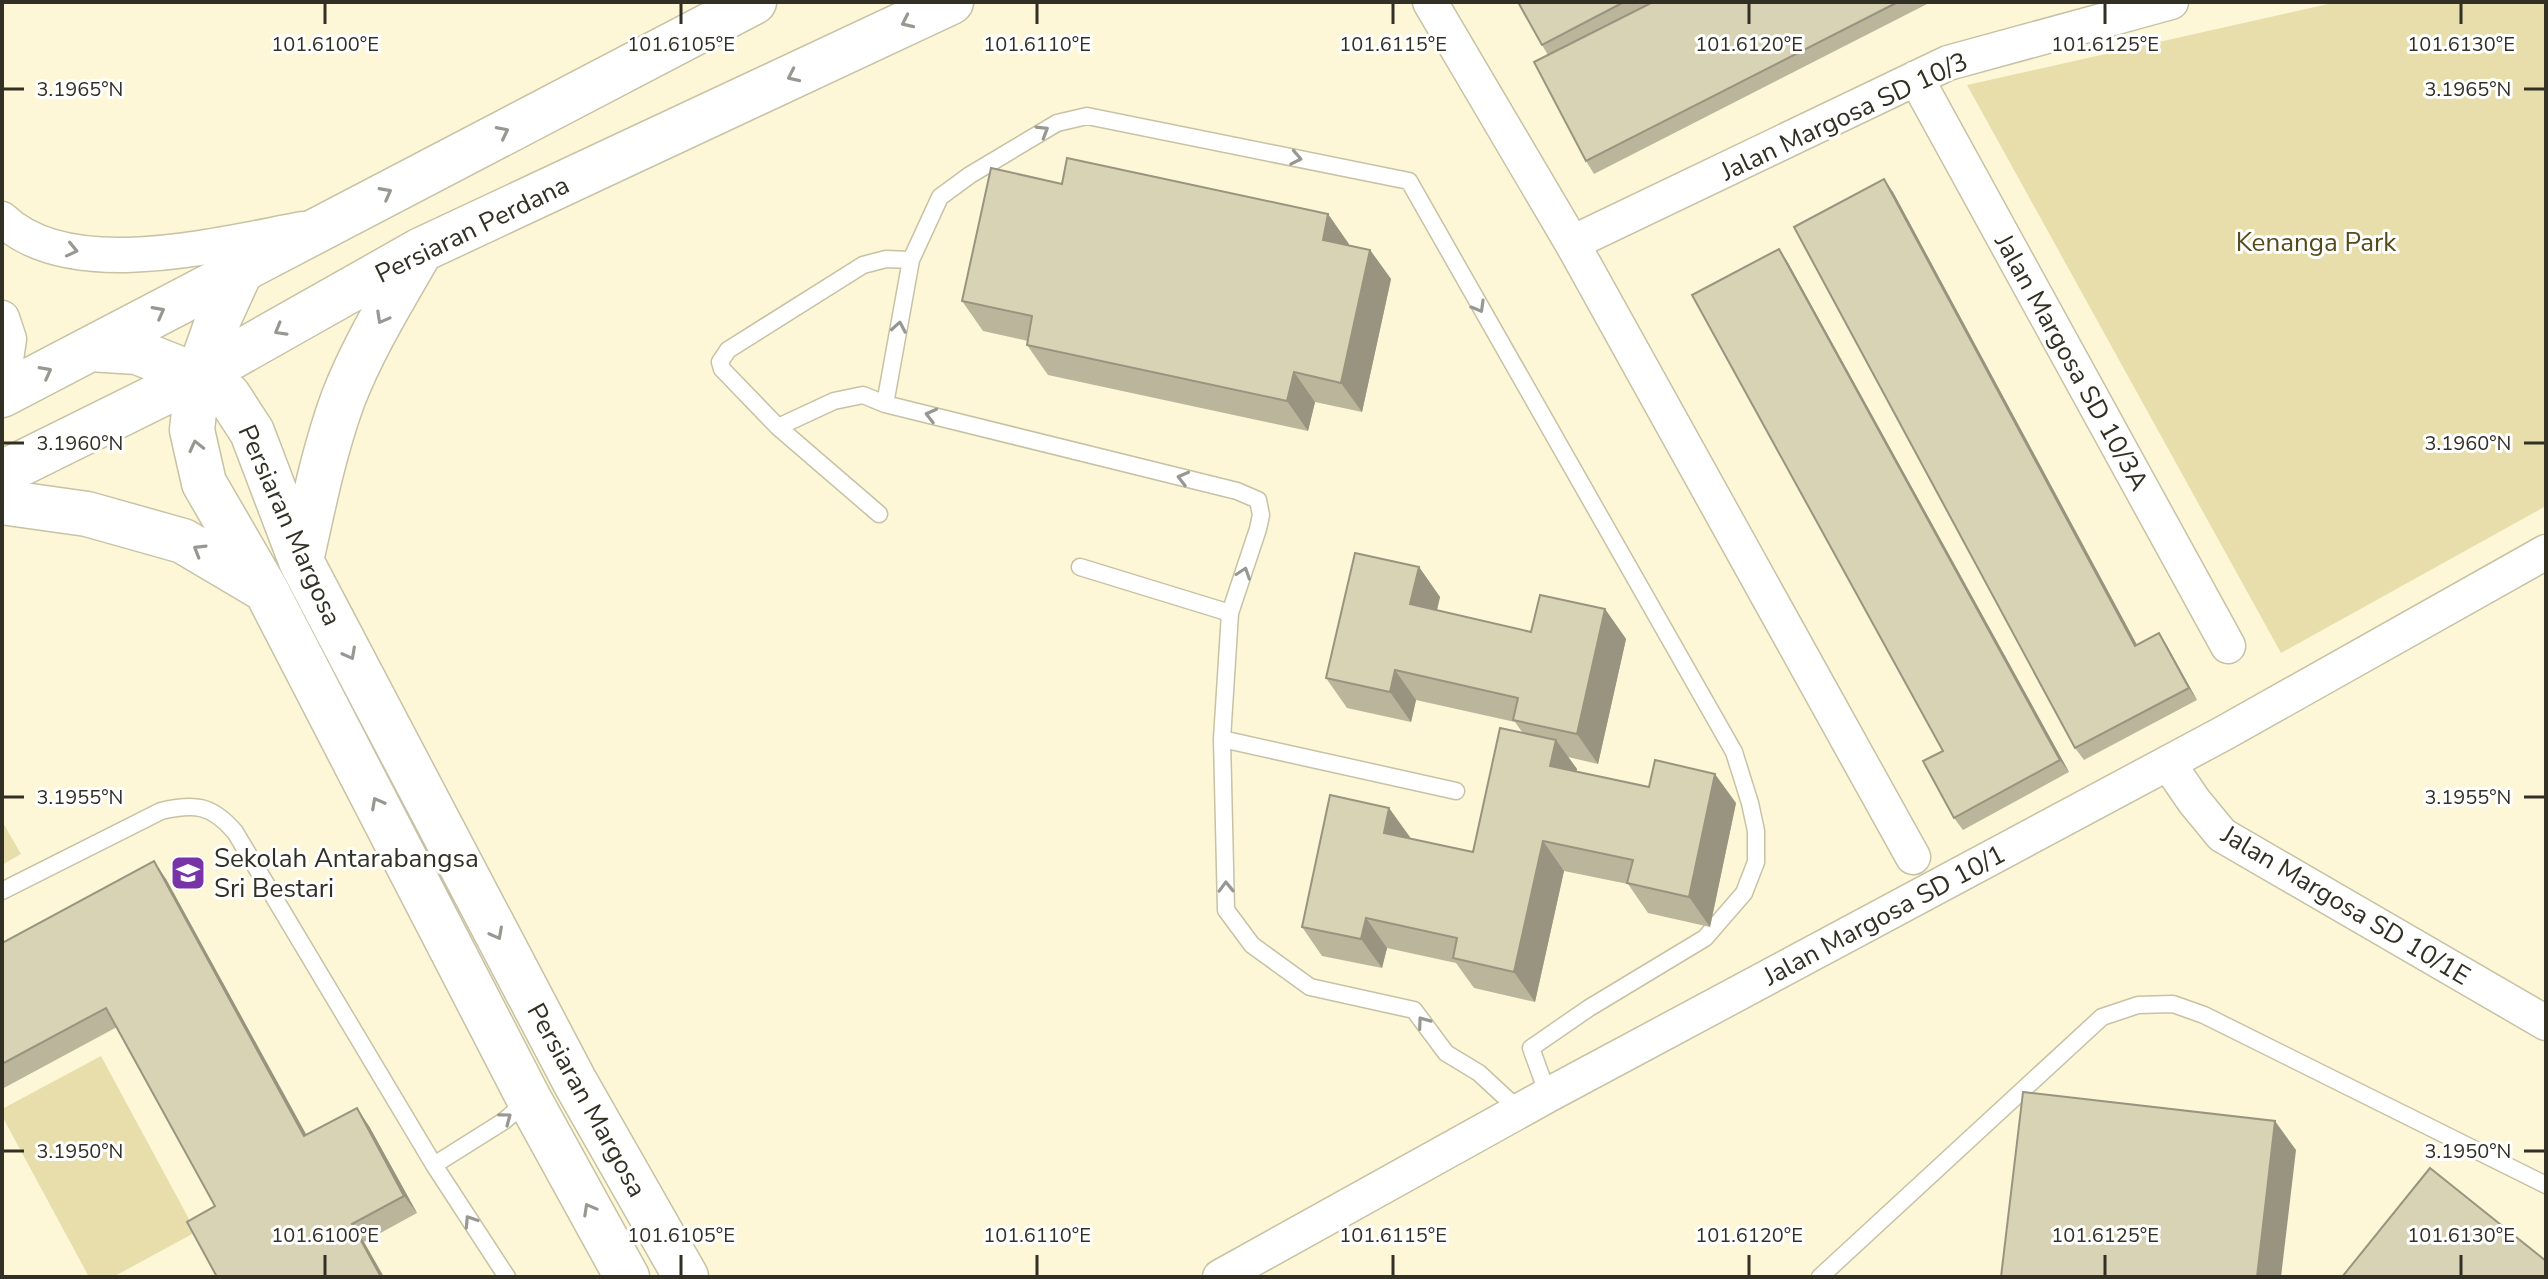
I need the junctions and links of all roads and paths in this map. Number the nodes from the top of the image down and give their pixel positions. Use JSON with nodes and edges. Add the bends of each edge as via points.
{"nodes":[{"id":1,"x":754,"y":2,"type":"edge"},
{"id":2,"x":951,"y":2,"type":"edge"},
{"id":3,"x":1430,"y":2,"type":"edge"},
{"id":4,"x":2171,"y":2,"type":"edge"},
{"id":5,"x":1916,"y":78,"type":"junction"},
{"id":6,"x":2,"y":219,"type":"edge"},
{"id":7,"x":325,"y":225,"type":"junction"},
{"id":8,"x":1572,"y":243,"type":"junction"},
{"id":9,"x":421,"y":250,"type":"junction"},
{"id":10,"x":911,"y":260,"type":"junction"},
{"id":11,"x":242,"y":268,"type":"junction"},
{"id":12,"x":2,"y":318,"type":"edge"},
{"id":13,"x":90,"y":349,"type":"junction"},
{"id":14,"x":198,"y":376,"type":"junction"},
{"id":15,"x":2,"y":386,"type":"edge"},
{"id":16,"x":2,"y":395,"type":"edge"},
{"id":17,"x":885,"y":404,"type":"junction"},
{"id":18,"x":778,"y":427,"type":"junction"},
{"id":19,"x":2,"y":473,"type":"edge"},
{"id":20,"x":2,"y":502,"type":"edge"},
{"id":21,"x":879,"y":514,"type":"dead end"},
{"id":22,"x":2542,"y":559,"type":"edge"},
{"id":23,"x":301,"y":561,"type":"junction"},
{"id":24,"x":1080,"y":567,"type":"dead end"},
{"id":25,"x":266,"y":590,"type":"junction"},
{"id":26,"x":1230,"y":613,"type":"junction"},
{"id":27,"x":2228,"y":646,"type":"dead end"},
{"id":28,"x":1222,"y":739,"type":"junction"},
{"id":29,"x":2168,"y":763,"type":"junction"},
{"id":30,"x":1456,"y":791,"type":"dead end"},
{"id":31,"x":1913,"y":857,"type":"dead end"},
{"id":32,"x":2,"y":891,"type":"edge"},
{"id":33,"x":2546,"y":1023,"type":"edge"},
{"id":34,"x":529,"y":1099,"type":"junction"},
{"id":35,"x":1534,"y":1103,"type":"junction"},
{"id":36,"x":434,"y":1165,"type":"junction"},
{"id":37,"x":2546,"y":1185,"type":"edge"},
{"id":38,"x":1832,"y":1274,"type":"edge"},
{"id":39,"x":507,"y":1277,"type":"edge"},
{"id":40,"x":627,"y":1277,"type":"edge"},
{"id":41,"x":686,"y":1277,"type":"edge"},
{"id":42,"x":1220,"y":1277,"type":"edge"}],
"edges":[{"from":7,"to":1,"type":"main road","one_way":true},
{"from":2,"to":9,"type":"main road","name":"Persiaran Perdana","one_way":true},
{"from":3,"to":8,"type":"street"},
{"from":4,"to":5,"type":"street","name":"Jalan Margosa SD 10/3","via":[[1948,63]]},
{"from":5,"to":8,"type":"street","name":"Jalan Margosa SD 10/3"},
{"from":5,"to":27,"type":"street","name":"Jalan Margosa SD 10/3A"},
{"from":6,"to":7,"type":"street","one_way":true,"via":[[17,233],[77,252],[144,255]]},
{"from":7,"to":11,"type":"main road"},
{"from":8,"to":31,"type":"street"},
{"from":9,"to":14,"type":"main road","name":"Persiaran Perdana","one_way":true},
{"from":9,"to":23,"type":"main road","one_way":true,"via":[[344,398]]},
{"from":17,"to":10,"type":"lane","one_way":true},
{"from":10,"to":18,"type":"lane","via":[[863,265],[728,350],[720,362],[722,369]]},
{"from":10,"to":35,"type":"lane","one_way":true,"via":[[940,197],[1057,123],[1087,116],[1409,181],[1734,752],[1756,831],[1756,862],[1744,893],[1705,938],[1531,1048]]},
{"from":13,"to":11,"type":"main road","one_way":true},
{"from":11,"to":14,"type":"main road"},
{"from":12,"to":15,"type":"street","via":[[9,339]]},
{"from":13,"to":14,"type":"main road","via":[[137,352]]},
{"from":16,"to":13,"type":"main road","one_way":true},
{"from":14,"to":19,"type":"main road","name":"Persiaran Perdana"},
{"from":14,"to":23,"type":"main road","name":"Persiaran Margosa","via":[[228,395],[252,432]]},
{"from":25,"to":14,"type":"main road","name":"Persiaran Margosa","one_way":true,"via":[[204,483],[192,430]]},
{"from":17,"to":18,"type":"lane","via":[[863,395],[834,401]]},
{"from":26,"to":17,"type":"lane","one_way":true,"via":[[1258,529],[1258,500]]},
{"from":18,"to":21,"type":"lane"},
{"from":25,"to":20,"type":"main road","one_way":true,"via":[[183,541],[87,514]]},
{"from":22,"to":29,"type":"street","name":"Jalan Margosa SD 10/1"},
{"from":23,"to":41,"type":"main road","name":"Persiaran Margosa","one_way":true,"via":[[575,1082]]},
{"from":24,"to":26,"type":"lane"},
{"from":34,"to":25,"type":"main road","name":"Persiaran Margosa","one_way":true},
{"from":26,"to":28,"type":"lane"},
{"from":28,"to":30,"type":"lane"},
{"from":35,"to":28,"type":"lane","one_way":true,"via":[[1446,1053],[1414,1010],[1310,987],[1252,945],[1226,910]]},
{"from":29,"to":33,"type":"street","name":"Jalan Margosa SD 10/1E","via":[[2222,835]]},
{"from":29,"to":35,"type":"street","name":"Jalan Margosa SD 10/1"},
{"from":32,"to":36,"type":"lane","via":[[161,811],[204,808],[222,817]]},
{"from":36,"to":34,"type":"lane","one_way":true},
{"from":40,"to":34,"type":"main road","name":"Persiaran Margosa","one_way":true},
{"from":35,"to":42,"type":"street","name":"Jalan Margosa SD 10/1"},
{"from":39,"to":36,"type":"lane","one_way":true},
{"from":37,"to":38,"type":"lane","via":[[2204,1015],[2173,1004],[2138,1005],[2102,1017]]}]}
